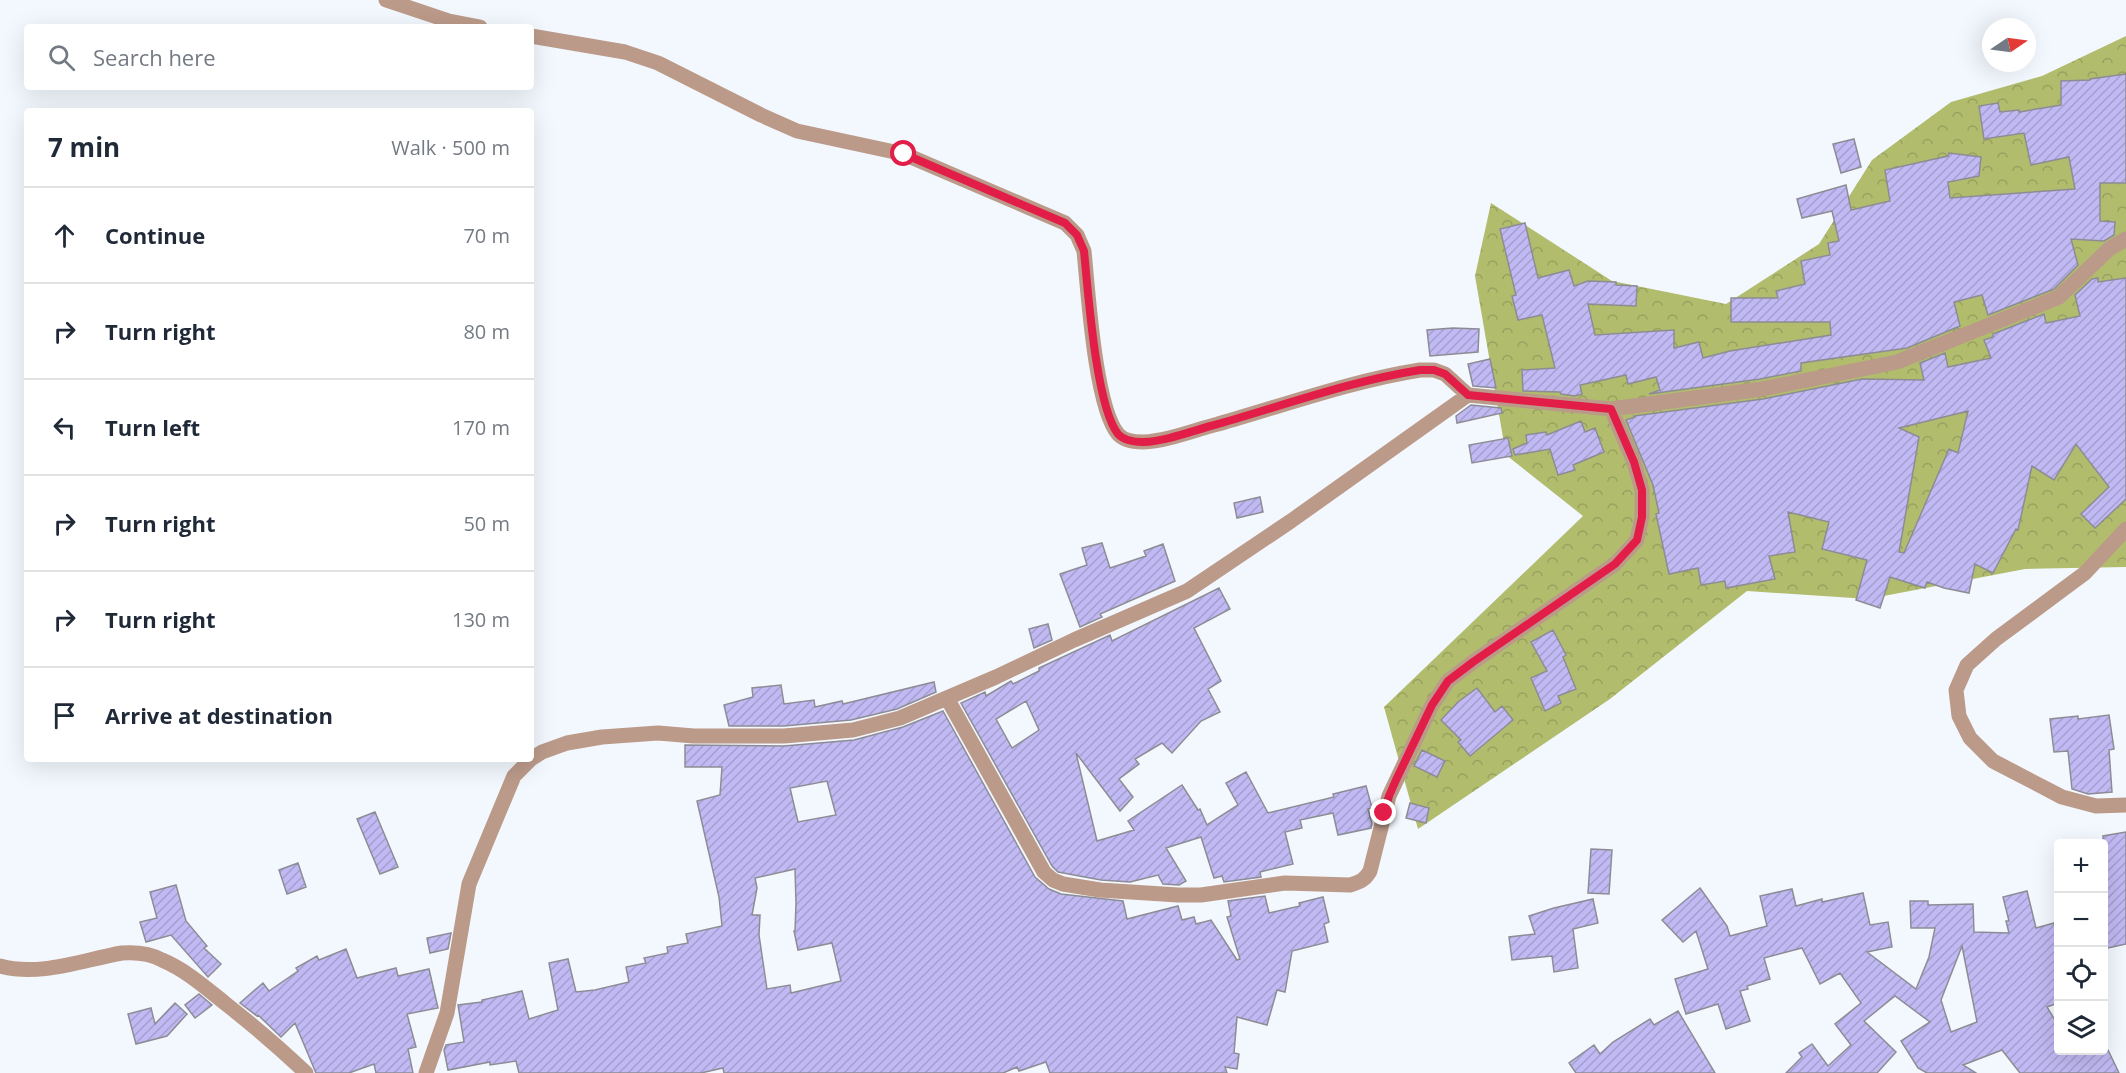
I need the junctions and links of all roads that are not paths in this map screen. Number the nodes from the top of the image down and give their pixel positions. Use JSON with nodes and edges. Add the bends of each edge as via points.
{"nodes":[{"id":1,"x":386,"y":0,"type":"edge"},
{"id":2,"x":464,"y":24,"type":"edge"},
{"id":3,"x":534,"y":37,"type":"edge"},
{"id":4,"x":2126,"y":239,"type":"edge"},
{"id":5,"x":1468,"y":395,"type":"junction"},
{"id":6,"x":1611,"y":409,"type":"junction"},
{"id":7,"x":2126,"y":529,"type":"edge"},
{"id":8,"x":947,"y":698,"type":"junction"},
{"id":9,"x":534,"y":757,"type":"edge"},
{"id":10,"x":528,"y":762,"type":"edge"},
{"id":11,"x":2126,"y":805,"type":"edge"},
{"id":12,"x":0,"y":966,"type":"edge"},
{"id":13,"x":306,"y":1073,"type":"edge"},
{"id":14,"x":426,"y":1073,"type":"edge"}],
"edges":[{"from":1,"to":2,"type":"street"},
{"from":3,"to":5,"type":"street","via":[[625,52],[658,63],[797,131],[904,154],[1065,223],[1077,235],[1084,251],[1101,387],[1112,426],[1119,436],[1130,441],[1159,440],[1323,392],[1420,370],[1445,374]]},
{"from":4,"to":6,"type":"street","via":[[2109,249],[2059,297],[1897,362],[1762,389]]},
{"from":5,"to":6,"type":"street"},
{"from":5,"to":8,"type":"street","via":[[1187,591]]},
{"from":6,"to":8,"type":"street","via":[[1642,490],[1637,540],[1615,564],[1448,681],[1432,705],[1389,796],[1370,871],[1360,883],[1284,883],[1178,895],[1058,883],[1044,872]]},
{"from":7,"to":11,"type":"street","via":[[2085,573],[1967,665],[1956,690],[1959,716],[1970,738],[1993,761],[2061,797],[2096,806]]},
{"from":8,"to":9,"type":"street","via":[[900,718],[853,730],[784,736],[658,733],[602,737],[567,743]]},
{"from":10,"to":14,"type":"street","via":[[514,777],[470,884],[447,1013]]},
{"from":12,"to":13,"type":"street","via":[[28,970],[57,967],[125,953],[161,959],[213,993]]}]}
